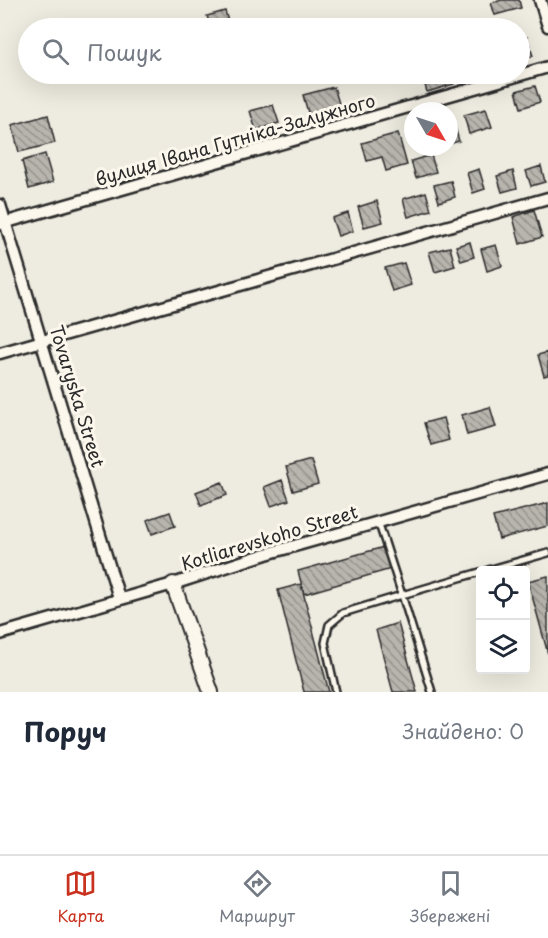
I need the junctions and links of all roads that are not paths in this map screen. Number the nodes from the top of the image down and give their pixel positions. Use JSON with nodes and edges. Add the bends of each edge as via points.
{"nodes":[{"id":1,"x":540,"y":0,"type":"edge"},
{"id":2,"x":548,"y":26,"type":"edge"},
{"id":3,"x":548,"y":67,"type":"edge"},
{"id":4,"x":530,"y":72,"type":"edge"},
{"id":5,"x":488,"y":84,"type":"edge"},
{"id":6,"x":548,"y":198,"type":"edge"},
{"id":7,"x":0,"y":205,"type":"edge"},
{"id":8,"x":2,"y":223,"type":"edge"},
{"id":9,"x":42,"y":340,"type":"junction"},
{"id":10,"x":0,"y":353,"type":"edge"},
{"id":11,"x":548,"y":474,"type":"edge"},
{"id":12,"x":378,"y":521,"type":"junction"},
{"id":13,"x":548,"y":553,"type":"edge"},
{"id":14,"x":502,"y":566,"type":"edge"},
{"id":15,"x":476,"y":574,"type":"edge"},
{"id":16,"x":173,"y":584,"type":"junction"},
{"id":17,"x":402,"y":595,"type":"junction"},
{"id":18,"x":119,"y":598,"type":"junction"},
{"id":19,"x":0,"y":634,"type":"edge"},
{"id":20,"x":211,"y":692,"type":"edge"},
{"id":21,"x":336,"y":692,"type":"edge"},
{"id":22,"x":432,"y":692,"type":"edge"}],
"edges":[{"from":1,"to":2,"type":"street"},
{"from":3,"to":4,"type":"street","name":"вулиця Івана Гутніка-Залужного"},
{"from":5,"to":8,"type":"street","name":"вулиця Івана Гутніка-Залужного"},
{"from":6,"to":9,"type":"street"},
{"from":7,"to":8,"type":"street","name":"Tovaryska Street"},
{"from":8,"to":9,"type":"street","name":"Tovaryska Street"},
{"from":9,"to":10,"type":"street"},
{"from":9,"to":18,"type":"street","name":"Tovaryska Street"},
{"from":11,"to":12,"type":"street","name":"Kotliarevskoho Street"},
{"from":12,"to":16,"type":"street","name":"Kotliarevskoho Street"},
{"from":12,"to":17,"type":"lane"},
{"from":13,"to":14,"type":"lane"},
{"from":15,"to":17,"type":"lane"},
{"from":16,"to":18,"type":"street","name":"Kotliarevskoho Street"},
{"from":16,"to":20,"type":"street"},
{"from":17,"to":21,"type":"lane","via":[[343,613],[329,625],[325,643]]},
{"from":17,"to":22,"type":"lane"},
{"from":18,"to":19,"type":"street","name":"Kotliarevskoho Street"}]}
